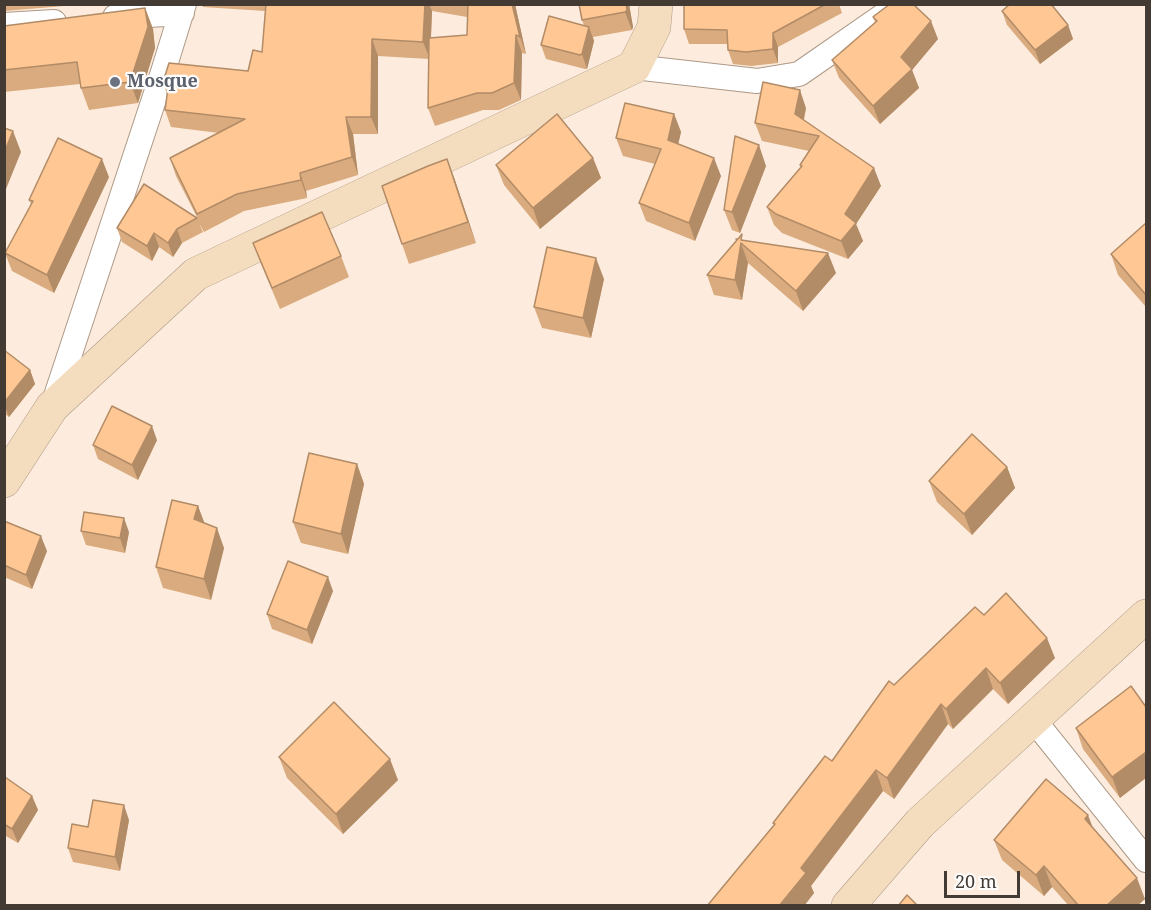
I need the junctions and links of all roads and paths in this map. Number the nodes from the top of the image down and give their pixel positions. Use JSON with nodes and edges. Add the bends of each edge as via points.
{"nodes":[{"id":1,"x":656,"y":4,"type":"edge"},
{"id":2,"x":900,"y":4,"type":"edge"},
{"id":3,"x":183,"y":9,"type":"edge"},
{"id":4,"x":4,"y":25,"type":"edge"},
{"id":5,"x":634,"y":67,"type":"junction"},
{"id":6,"x":52,"y":407,"type":"junction"},
{"id":7,"x":4,"y":481,"type":"edge"},
{"id":8,"x":1146,"y":616,"type":"edge"},
{"id":9,"x":1033,"y":719,"type":"junction"},
{"id":10,"x":1146,"y":860,"type":"edge"},
{"id":11,"x":848,"y":906,"type":"edge"}],
"edges":[{"from":1,"to":5,"type":"street","via":[[654,27]]},
{"from":2,"to":5,"type":"street","via":[[799,75],[758,81]]},
{"from":3,"to":4,"type":"street"},
{"from":3,"to":6,"type":"street"},
{"from":5,"to":6,"type":"street","via":[[196,274]]},
{"from":6,"to":7,"type":"street"},
{"from":8,"to":9,"type":"street"},
{"from":9,"to":10,"type":"street"},
{"from":9,"to":11,"type":"street","via":[[920,823]]}]}
